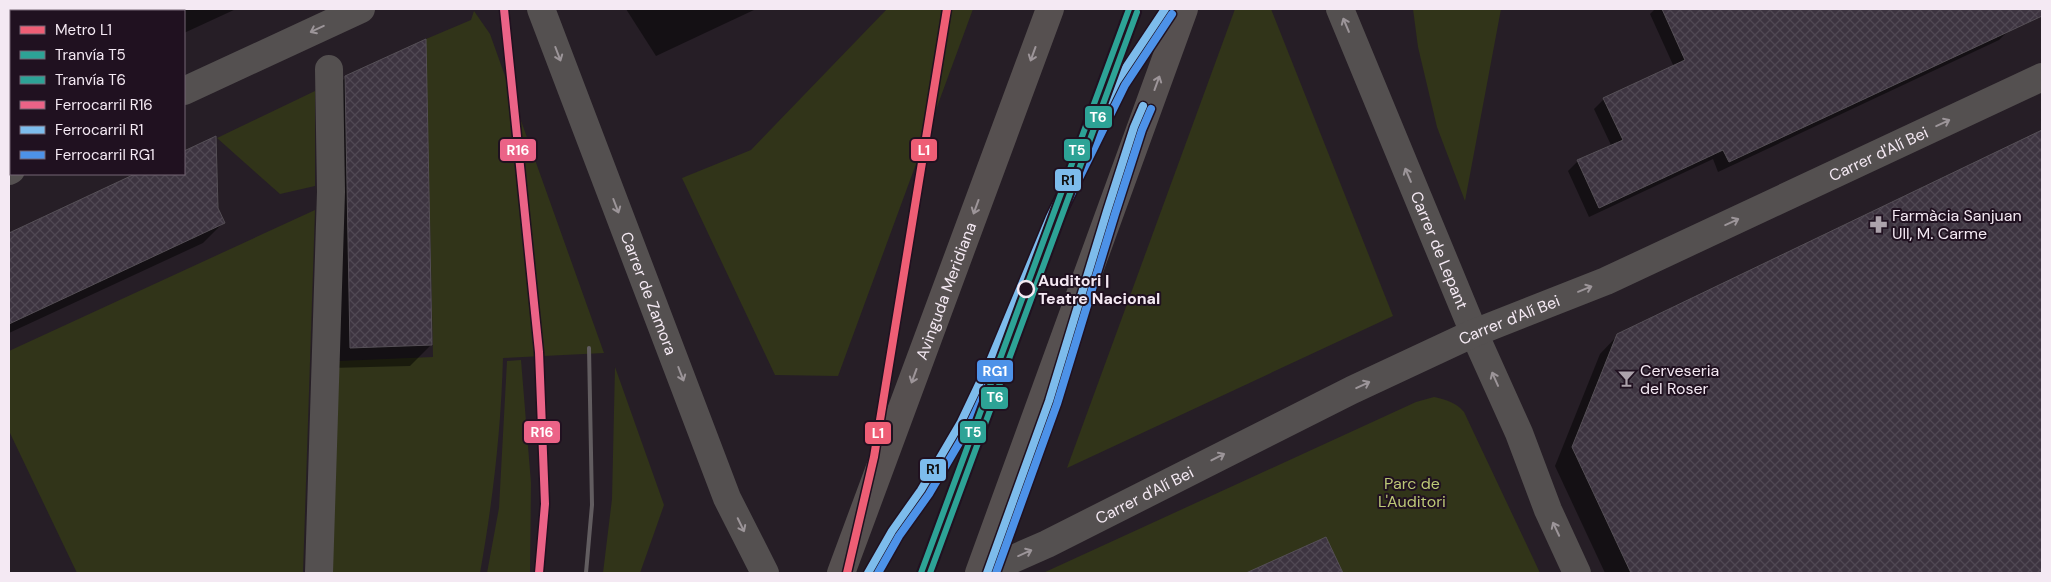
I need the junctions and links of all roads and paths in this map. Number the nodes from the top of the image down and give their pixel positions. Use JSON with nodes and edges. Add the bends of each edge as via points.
{"nodes":[{"id":1,"x":361,"y":9,"type":"edge"},
{"id":2,"x":541,"y":9,"type":"edge"},
{"id":3,"x":1050,"y":9,"type":"edge"},
{"id":4,"x":1184,"y":9,"type":"edge"},
{"id":5,"x":1340,"y":9,"type":"edge"},
{"id":6,"x":329,"y":69,"type":"dead end"},
{"id":7,"x":2042,"y":77,"type":"edge"},
{"id":8,"x":185,"y":91,"type":"edge"},
{"id":9,"x":1474,"y":333,"type":"junction"},
{"id":10,"x":318,"y":573,"type":"edge"},
{"id":11,"x":765,"y":573,"type":"edge"},
{"id":12,"x":841,"y":573,"type":"edge"},
{"id":13,"x":980,"y":573,"type":"edge"},
{"id":14,"x":1577,"y":573,"type":"edge"}],
"edges":[{"from":1,"to":8,"type":"street","one_way":true},
{"from":2,"to":11,"type":"street","name":"Carrer de Zamora","one_way":true,"via":[[727,498]]},
{"from":3,"to":12,"type":"street","name":"Avinguda Meridiana","one_way":true},
{"from":13,"to":4,"type":"street","one_way":true},
{"from":9,"to":5,"type":"street","name":"Carrer de Lepant","one_way":true},
{"from":6,"to":10,"type":"street","via":[[331,192]]},
{"from":9,"to":7,"type":"street","name":"Carrer d'Alí Bei","one_way":true,"via":[[1606,281]]},
{"from":13,"to":9,"type":"street","name":"Carrer d'Alí Bei","one_way":true,"via":[[1046,544],[1352,390]]},
{"from":14,"to":9,"type":"street","name":"Carrer de Lepant","one_way":true}]}
